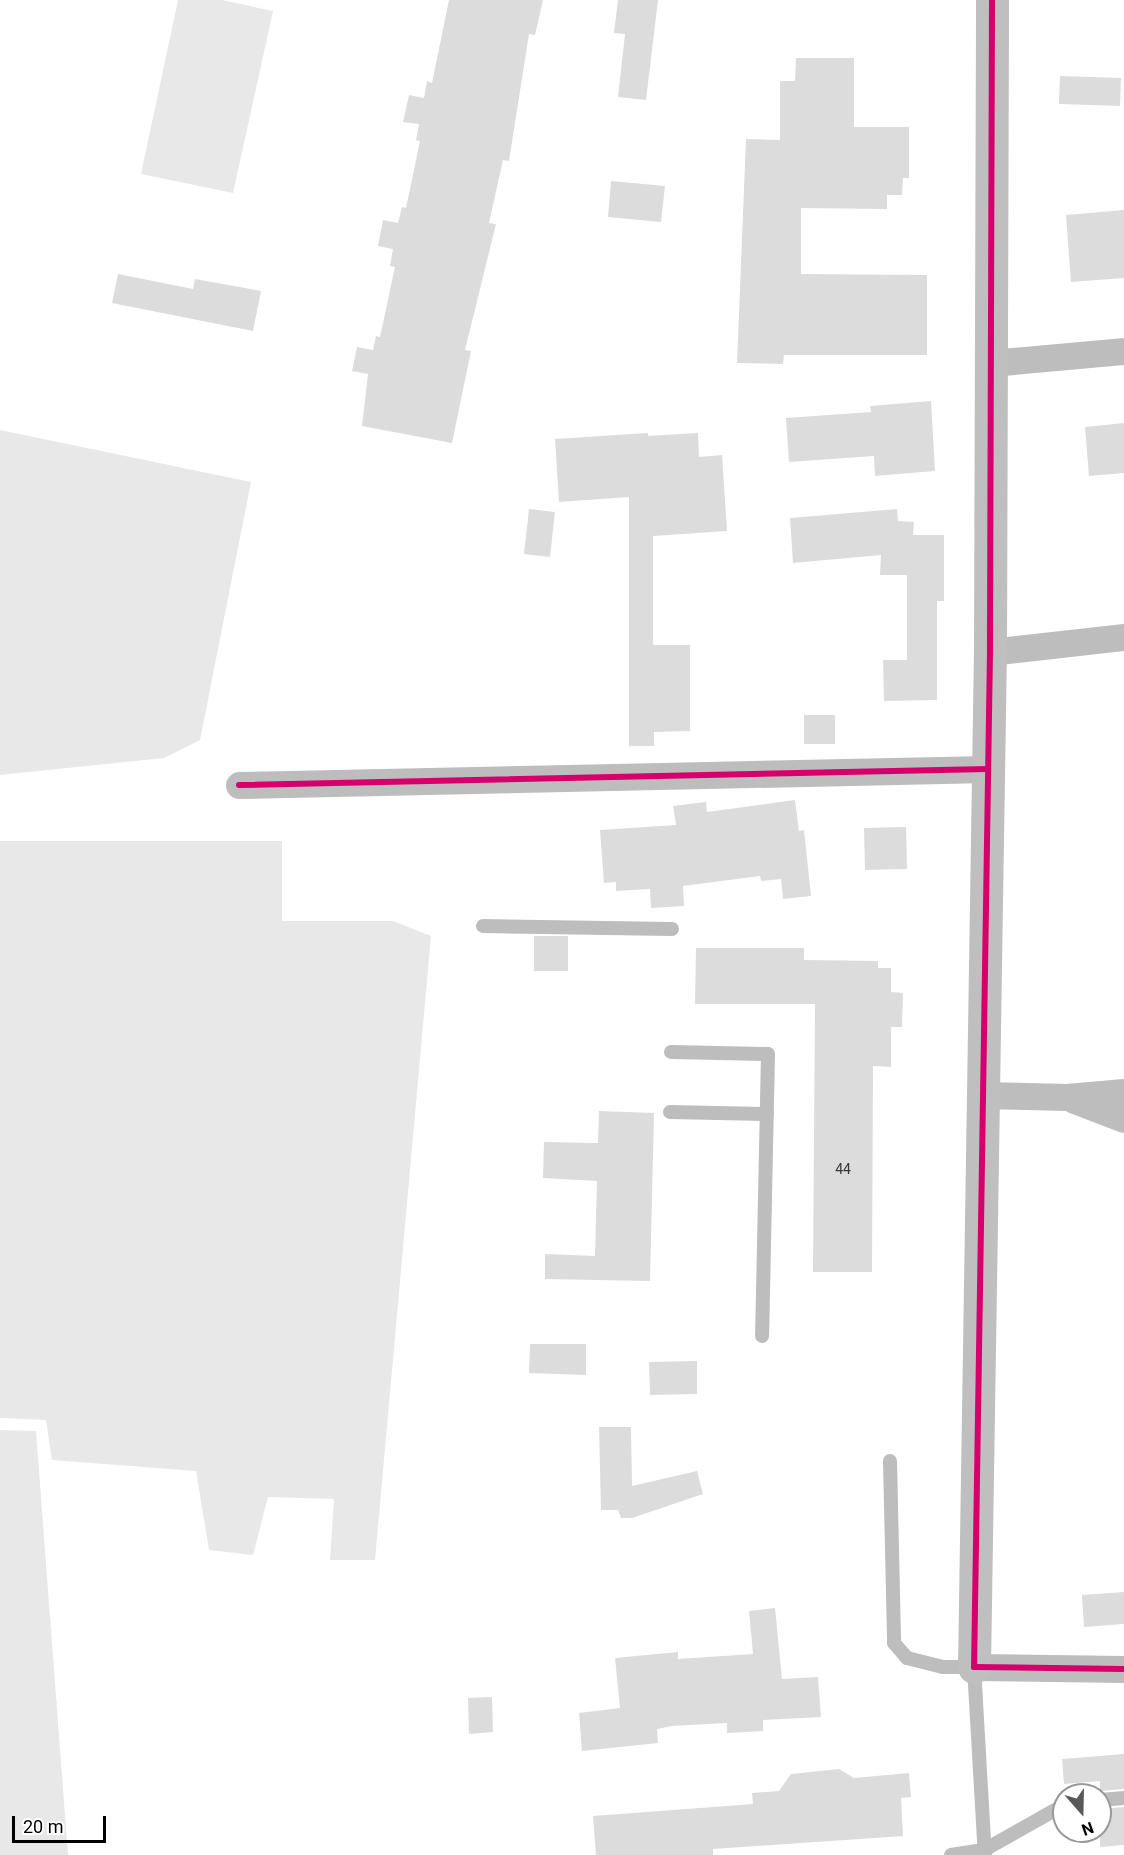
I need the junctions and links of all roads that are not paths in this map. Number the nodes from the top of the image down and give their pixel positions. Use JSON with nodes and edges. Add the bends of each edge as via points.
{"nodes":[{"id":1,"x":992,"y":0,"type":"edge"},
{"id":2,"x":1124,"y":351,"type":"edge"},
{"id":3,"x":991,"y":363,"type":"junction"},
{"id":4,"x":1124,"y":638,"type":"edge"},
{"id":5,"x":990,"y":652,"type":"junction"},
{"id":6,"x":988,"y":769,"type":"junction"},
{"id":7,"x":239,"y":785,"type":"dead end"},
{"id":8,"x":483,"y":926,"type":"dead end"},
{"id":9,"x":672,"y":929,"type":"dead end"},
{"id":10,"x":670,"y":1052,"type":"dead end"},
{"id":11,"x":1124,"y":1092,"type":"edge"},
{"id":12,"x":980,"y":1095,"type":"junction"},
{"id":13,"x":1067,"y":1097,"type":"junction"},
{"id":14,"x":670,"y":1112,"type":"dead end"},
{"id":15,"x":767,"y":1114,"type":"junction"},
{"id":16,"x":1124,"y":1119,"type":"edge"},
{"id":17,"x":762,"y":1336,"type":"dead end"},
{"id":18,"x":890,"y":1461,"type":"dead end"},
{"id":19,"x":974,"y":1667,"type":"junction"},
{"id":20,"x":1124,"y":1669,"type":"edge"},
{"id":21,"x":1052,"y":1812,"type":"edge"},
{"id":22,"x":985,"y":1852,"type":"edge"},
{"id":23,"x":951,"y":1855,"type":"edge"}],
"edges":[{"from":1,"to":3,"type":"street"},
{"from":2,"to":3,"type":"street"},
{"from":3,"to":5,"type":"street"},
{"from":4,"to":5,"type":"street"},
{"from":5,"to":6,"type":"street"},
{"from":6,"to":7,"type":"street"},
{"from":6,"to":12,"type":"street"},
{"from":8,"to":9,"type":"lane"},
{"from":10,"to":15,"type":"lane","via":[[768,1054]]},
{"from":11,"to":13,"type":"street"},
{"from":12,"to":13,"type":"street"},
{"from":12,"to":19,"type":"street"},
{"from":13,"to":16,"type":"street"},
{"from":14,"to":15,"type":"lane"},
{"from":15,"to":17,"type":"lane"},
{"from":18,"to":19,"type":"lane","via":[[894,1643],[907,1658],[942,1667]]},
{"from":19,"to":20,"type":"street"},
{"from":19,"to":22,"type":"lane"},
{"from":21,"to":22,"type":"lane"},
{"from":22,"to":23,"type":"lane"}]}
